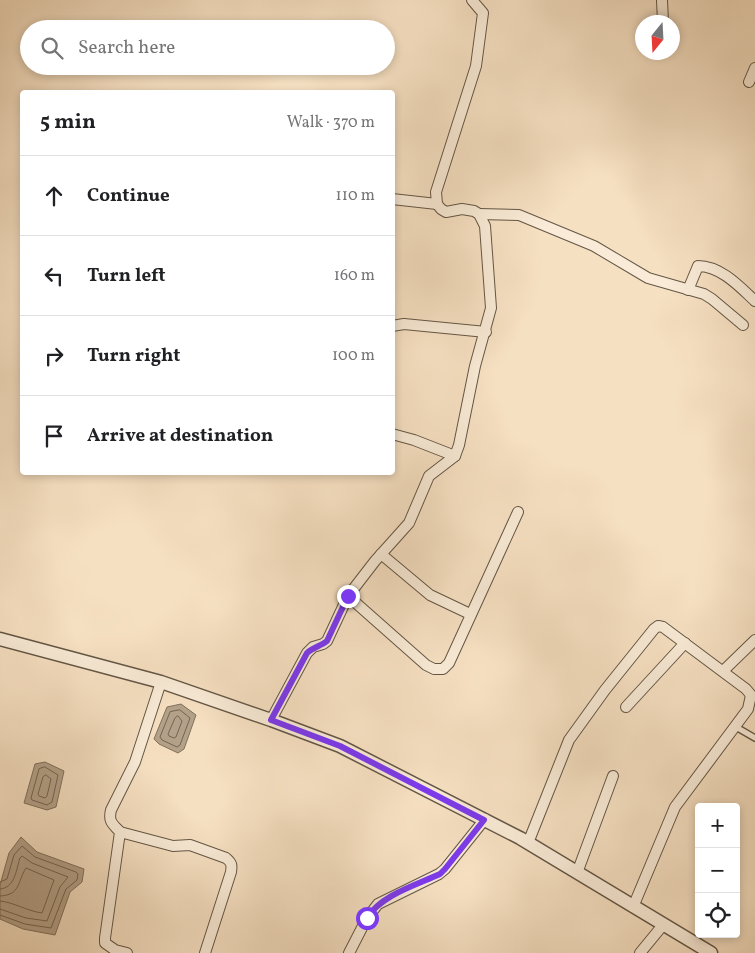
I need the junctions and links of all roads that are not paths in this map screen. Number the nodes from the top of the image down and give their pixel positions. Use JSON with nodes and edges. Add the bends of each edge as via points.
{"nodes":[{"id":1,"x":472,"y":0,"type":"edge"},
{"id":2,"x":662,"y":0,"type":"edge"},
{"id":3,"x":663,"y":15,"type":"edge"},
{"id":4,"x":755,"y":68,"type":"edge"},
{"id":5,"x":748,"y":82,"type":"dead end"},
{"id":6,"x":395,"y":199,"type":"edge"},
{"id":7,"x":437,"y":204,"type":"junction"},
{"id":8,"x":479,"y":214,"type":"junction"},
{"id":9,"x":688,"y":290,"type":"junction"},
{"id":10,"x":755,"y":301,"type":"edge"},
{"id":11,"x":743,"y":325,"type":"dead end"},
{"id":12,"x":395,"y":326,"type":"edge"},
{"id":13,"x":486,"y":332,"type":"junction"},
{"id":14,"x":395,"y":435,"type":"edge"},
{"id":15,"x":455,"y":456,"type":"junction"},
{"id":16,"x":518,"y":512,"type":"dead end"},
{"id":17,"x":381,"y":554,"type":"junction"},
{"id":18,"x":348,"y":596,"type":"junction"},
{"id":19,"x":470,"y":614,"type":"junction"},
{"id":20,"x":0,"y":639,"type":"edge"},
{"id":21,"x":755,"y":640,"type":"edge"},
{"id":22,"x":685,"y":643,"type":"junction"},
{"id":23,"x":723,"y":671,"type":"junction"},
{"id":24,"x":161,"y":682,"type":"junction"},
{"id":25,"x":626,"y":707,"type":"dead end"},
{"id":26,"x":271,"y":720,"type":"junction"},
{"id":27,"x":736,"y":727,"type":"junction"},
{"id":28,"x":755,"y":738,"type":"edge"},
{"id":29,"x":613,"y":776,"type":"dead end"},
{"id":30,"x":484,"y":820,"type":"junction"},
{"id":31,"x":120,"y":832,"type":"junction"},
{"id":32,"x":528,"y":843,"type":"junction"},
{"id":33,"x":577,"y":873,"type":"junction"},
{"id":34,"x":633,"y":907,"type":"junction"},
{"id":35,"x":663,"y":925,"type":"junction"},
{"id":36,"x":127,"y":953,"type":"edge"},
{"id":37,"x":205,"y":953,"type":"edge"},
{"id":38,"x":349,"y":953,"type":"edge"},
{"id":39,"x":640,"y":953,"type":"edge"},
{"id":40,"x":711,"y":953,"type":"edge"}],
"edges":[{"from":1,"to":7,"type":"street","via":[[482,13],[478,56],[437,186]]},
{"from":2,"to":3,"type":"street"},
{"from":4,"to":5,"type":"street"},
{"from":6,"to":7,"type":"street"},
{"from":7,"to":8,"type":"street","via":[[446,212],[467,209]]},
{"from":8,"to":9,"type":"street","via":[[519,215],[594,246],[648,278]]},
{"from":8,"to":13,"type":"street","via":[[485,226],[491,298]]},
{"from":9,"to":10,"type":"street","via":[[698,266],[704,266],[727,276]]},
{"from":9,"to":11,"type":"street","via":[[712,299]]},
{"from":12,"to":13,"type":"street"},
{"from":13,"to":15,"type":"street"},
{"from":14,"to":15,"type":"street"},
{"from":15,"to":17,"type":"street","via":[[429,476],[409,523]]},
{"from":16,"to":19,"type":"street"},
{"from":17,"to":18,"type":"street"},
{"from":17,"to":19,"type":"street","via":[[430,595]]},
{"from":18,"to":19,"type":"street","via":[[434,669],[449,663]]},
{"from":18,"to":26,"type":"street","via":[[327,641],[307,653]]},
{"from":20,"to":24,"type":"street"},
{"from":21,"to":23,"type":"street"},
{"from":22,"to":23,"type":"street"},
{"from":22,"to":25,"type":"street"},
{"from":22,"to":32,"type":"street","via":[[664,627],[654,628],[570,740]]},
{"from":23,"to":27,"type":"street","via":[[751,695],[748,710]]},
{"from":24,"to":26,"type":"street"},
{"from":24,"to":31,"type":"street","via":[[135,762],[111,810],[110,822]]},
{"from":26,"to":30,"type":"street","via":[[340,746]]},
{"from":27,"to":28,"type":"lane"},
{"from":27,"to":34,"type":"street","via":[[676,807]]},
{"from":29,"to":33,"type":"street"},
{"from":30,"to":32,"type":"street"},
{"from":30,"to":38,"type":"street","via":[[440,874],[385,900],[372,910]]},
{"from":31,"to":36,"type":"street","via":[[105,943]]},
{"from":31,"to":37,"type":"street","via":[[173,846],[195,847],[230,862],[232,866]]},
{"from":32,"to":33,"type":"street"},
{"from":33,"to":34,"type":"street"},
{"from":34,"to":35,"type":"street"},
{"from":35,"to":39,"type":"street"},
{"from":35,"to":40,"type":"street"}]}
